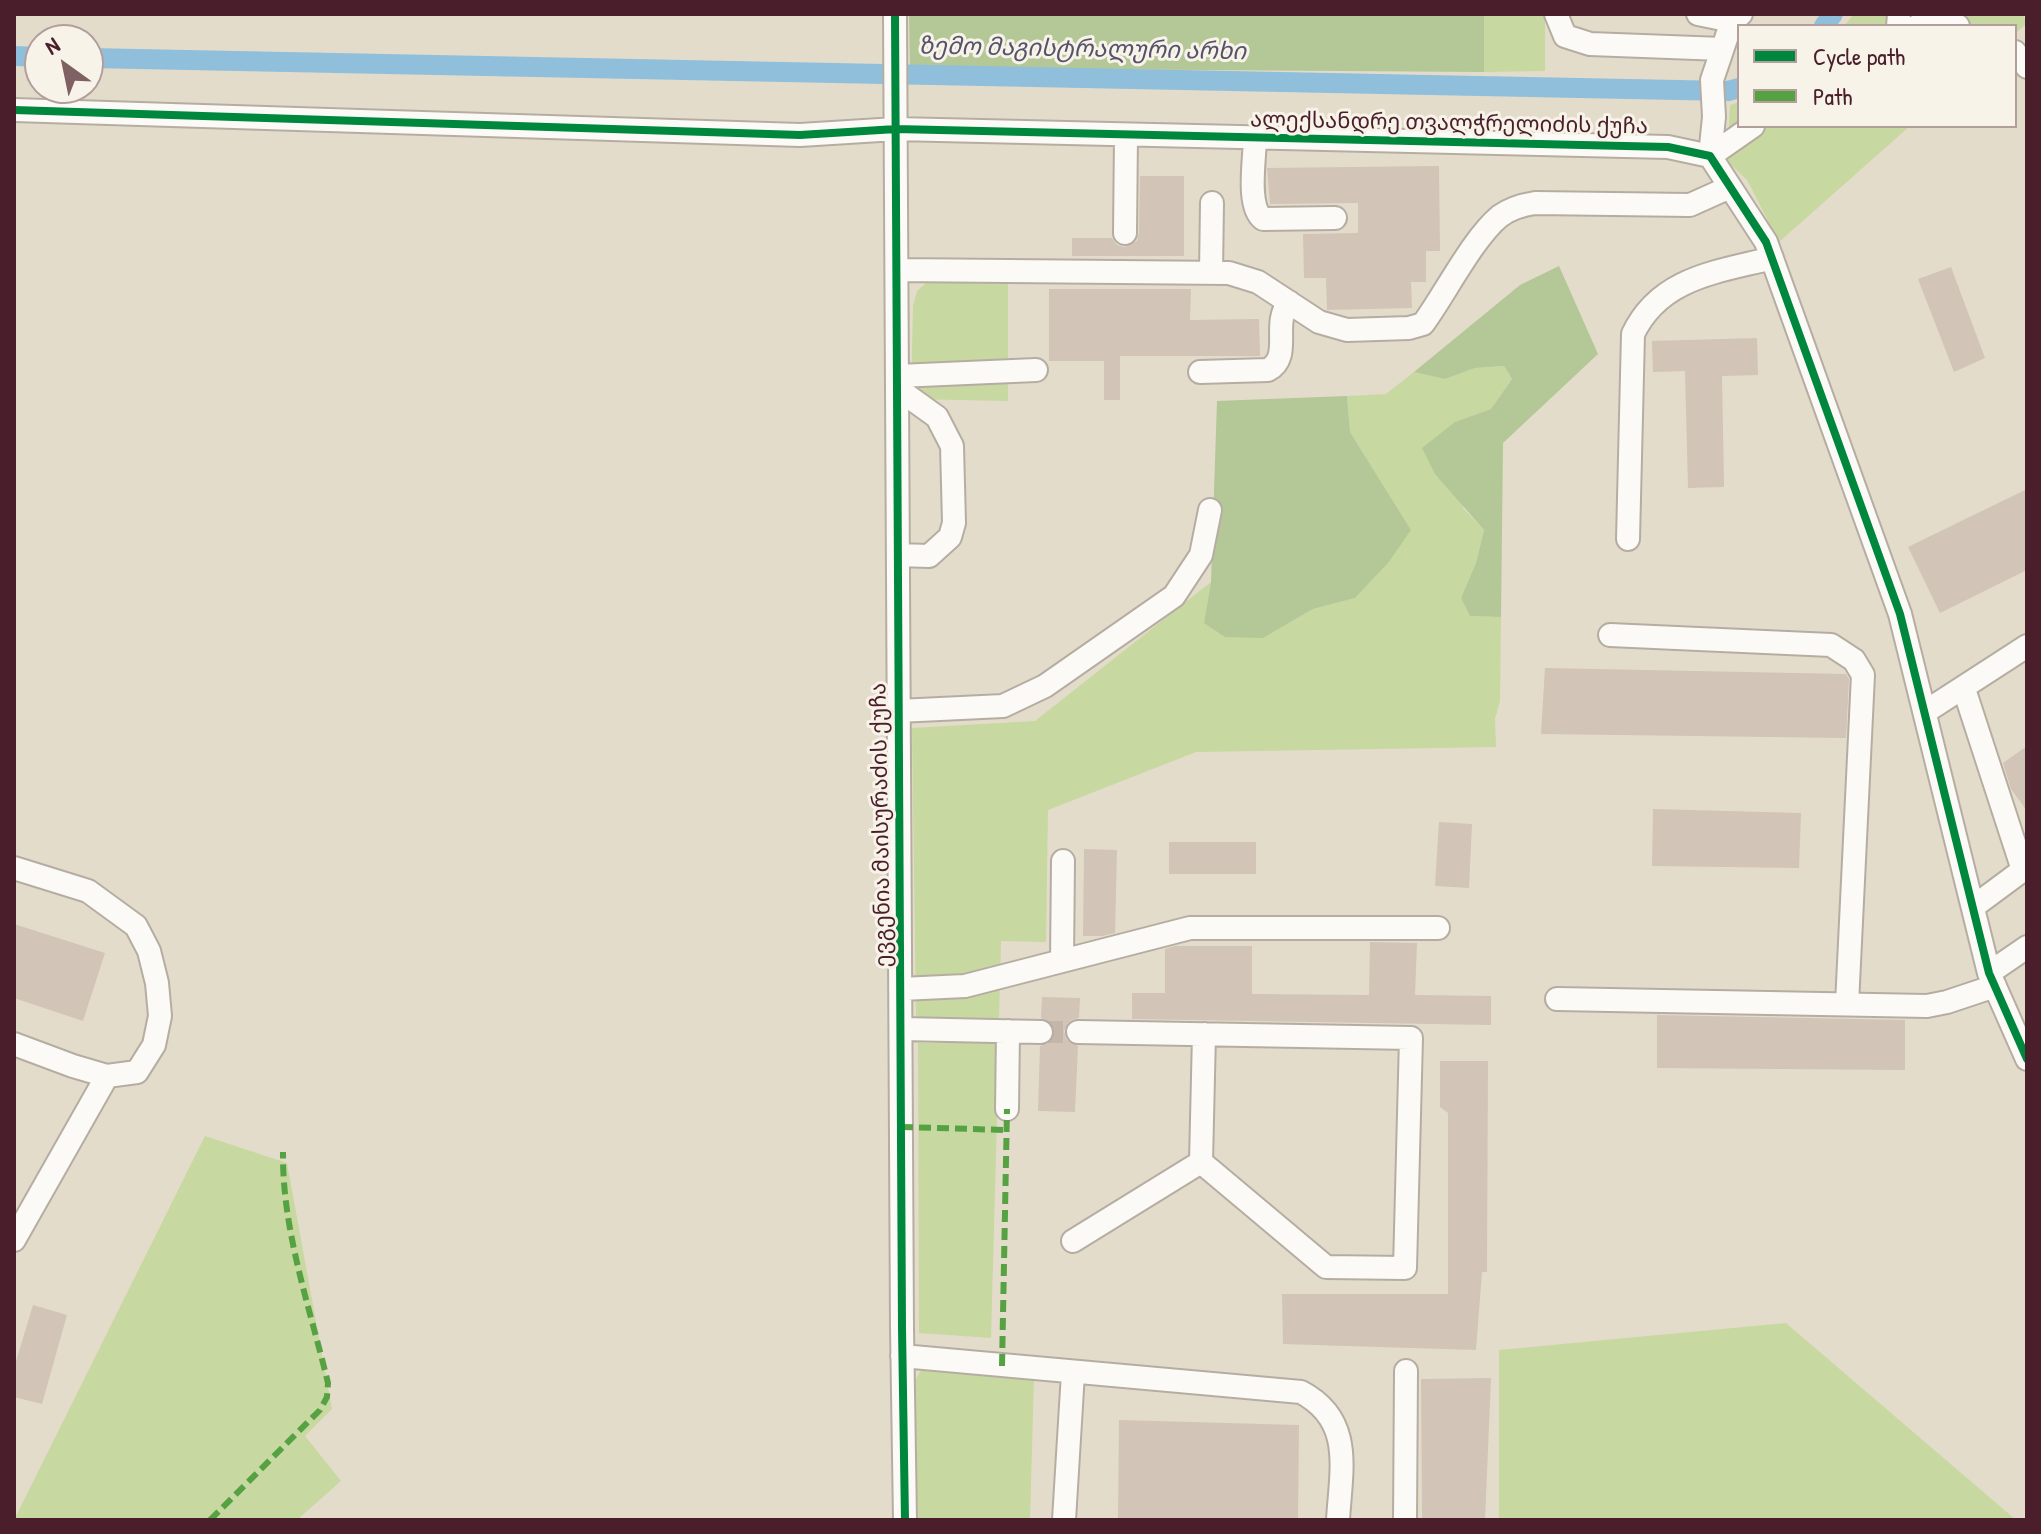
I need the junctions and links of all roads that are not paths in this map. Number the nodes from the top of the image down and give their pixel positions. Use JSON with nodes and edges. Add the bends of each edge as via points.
{"nodes":[{"id":1,"x":895,"y":14,"type":"edge"},
{"id":2,"x":1556,"y":14,"type":"edge"},
{"id":3,"x":1698,"y":14,"type":"edge"},
{"id":4,"x":1737,"y":17,"type":"edge"},
{"id":5,"x":1923,"y":24,"type":"edge"},
{"id":6,"x":1950,"y":24,"type":"edge"},
{"id":7,"x":1722,"y":49,"type":"junction"},
{"id":8,"x":14,"y":110,"type":"edge"},
{"id":9,"x":1750,"y":128,"type":"edge"},
{"id":10,"x":896,"y":129,"type":"junction"},
{"id":11,"x":1126,"y":135,"type":"junction"},
{"id":12,"x":1255,"y":137,"type":"junction"},
{"id":13,"x":1710,"y":156,"type":"junction"},
{"id":14,"x":1730,"y":187,"type":"junction"},
{"id":15,"x":1212,"y":203,"type":"dead end"},
{"id":16,"x":1335,"y":218,"type":"dead end"},
{"id":17,"x":1125,"y":233,"type":"dead end"},
{"id":18,"x":1772,"y":258,"type":"junction"},
{"id":19,"x":897,"y":270,"type":"junction"},
{"id":20,"x":1211,"y":273,"type":"junction"},
{"id":21,"x":1289,"y":302,"type":"junction"},
{"id":22,"x":1036,"y":370,"type":"dead end"},
{"id":23,"x":1200,"y":372,"type":"dead end"},
{"id":24,"x":898,"y":383,"type":"junction"},
{"id":25,"x":1210,"y":510,"type":"dead end"},
{"id":26,"x":1628,"y":539,"type":"dead end"},
{"id":27,"x":898,"y":555,"type":"junction"},
{"id":28,"x":1610,"y":635,"type":"dead end"},
{"id":29,"x":2027,"y":646,"type":"edge"},
{"id":30,"x":1964,"y":689,"type":"junction"},
{"id":31,"x":898,"y":711,"type":"junction"},
{"id":32,"x":1925,"y":712,"type":"junction"},
{"id":33,"x":1063,"y":861,"type":"dead end"},
{"id":34,"x":14,"y":868,"type":"edge"},
{"id":35,"x":2025,"y":869,"type":"edge"},
{"id":36,"x":1973,"y":907,"type":"junction"},
{"id":37,"x":1438,"y":928,"type":"dead end"},
{"id":38,"x":2027,"y":947,"type":"edge"},
{"id":39,"x":1062,"y":961,"type":"junction"},
{"id":40,"x":1992,"y":979,"type":"junction"},
{"id":41,"x":901,"y":989,"type":"junction"},
{"id":42,"x":1557,"y":999,"type":"dead end"},
{"id":43,"x":1847,"y":1004,"type":"junction"},
{"id":44,"x":902,"y":1029,"type":"junction"},
{"id":45,"x":1008,"y":1031,"type":"junction"},
{"id":46,"x":1041,"y":1032,"type":"tunnel mouth"},
{"id":47,"x":1078,"y":1032,"type":"tunnel mouth"},
{"id":48,"x":1204,"y":1034,"type":"junction"},
{"id":49,"x":14,"y":1044,"type":"edge"},
{"id":50,"x":2027,"y":1059,"type":"edge"},
{"id":51,"x":107,"y":1076,"type":"junction"},
{"id":52,"x":1007,"y":1109,"type":"dead end"},
{"id":53,"x":1201,"y":1162,"type":"junction"},
{"id":54,"x":14,"y":1240,"type":"edge"},
{"id":55,"x":1073,"y":1241,"type":"dead end"},
{"id":56,"x":902,"y":1356,"type":"junction"},
{"id":57,"x":1406,"y":1371,"type":"dead end"},
{"id":58,"x":1073,"y":1373,"type":"junction"},
{"id":59,"x":905,"y":1520,"type":"edge"},
{"id":60,"x":1064,"y":1520,"type":"edge"},
{"id":61,"x":1338,"y":1520,"type":"edge"},
{"id":62,"x":1405,"y":1520,"type":"edge"}],
"edges":[{"from":1,"to":10,"type":"street","name":"ევგენია მაისურაძის ქუჩა"},
{"from":2,"to":7,"type":"street","via":[[1565,36],[1590,44]]},
{"from":3,"to":4,"type":"street"},
{"from":4,"to":7,"type":"street"},
{"from":5,"to":6,"type":"street"},
{"from":7,"to":13,"type":"street","via":[[1712,80]]},
{"from":8,"to":10,"type":"street","name":"ალექსანდრე თვალჭრელიძის ქუჩა","via":[[800,135]]},
{"from":9,"to":13,"type":"street"},
{"from":10,"to":11,"type":"street","name":"ალექსანდრე თვალჭრელიძის ქუჩა"},
{"from":10,"to":19,"type":"street","name":"ევგენია მაისურაძის ქუჩა"},
{"from":11,"to":12,"type":"street","name":"ალექსანდრე თვალჭრელიძის ქუჩა"},
{"from":11,"to":17,"type":"street"},
{"from":12,"to":13,"type":"street","name":"ალექსანდრე თვალჭრელიძის ქუჩა","via":[[1668,147]]},
{"from":12,"to":16,"type":"street","via":[[1256,214],[1263,219]]},
{"from":13,"to":14,"type":"street"},
{"from":14,"to":18,"type":"street"},
{"from":14,"to":21,"type":"street","via":[[1690,205],[1517,207],[1486,231],[1423,324],[1409,328],[1347,330],[1319,322]]},
{"from":15,"to":20,"type":"street"},
{"from":18,"to":26,"type":"street","via":[[1704,274],[1666,293],[1643,314],[1633,334]]},
{"from":18,"to":32,"type":"street","via":[[1900,614]]},
{"from":19,"to":20,"type":"street"},
{"from":19,"to":24,"type":"street","name":"ევგენია მაისურაძის ქუჩა"},
{"from":20,"to":21,"type":"street","via":[[1258,282]]},
{"from":21,"to":23,"type":"street","via":[[1281,315],[1281,357],[1276,365],[1268,370]]},
{"from":22,"to":24,"type":"street"},
{"from":24,"to":27,"type":"street","name":"ევგენია მაისურაძის ქუჩა"},
{"from":24,"to":27,"type":"street","via":[[937,417],[952,446],[954,523],[950,537],[929,556]]},
{"from":25,"to":31,"type":"street","via":[[1201,555],[1174,596],[1045,686],[1003,706]]},
{"from":27,"to":31,"type":"street","name":"ევგენია მაისურაძის ქუჩა"},
{"from":28,"to":43,"type":"street","via":[[1831,645],[1854,660],[1863,675]]},
{"from":29,"to":30,"type":"street"},
{"from":30,"to":32,"type":"street"},
{"from":30,"to":35,"type":"street"},
{"from":31,"to":41,"type":"street","name":"ევგენია მაისურაძის ქუჩა"},
{"from":32,"to":36,"type":"street"},
{"from":33,"to":39,"type":"street"},
{"from":34,"to":51,"type":"street","via":[[88,891],[136,926],[149,951],[160,1016],[154,1045],[137,1072]]},
{"from":35,"to":36,"type":"street"},
{"from":36,"to":40,"type":"street"},
{"from":37,"to":39,"type":"street","via":[[1190,928]]},
{"from":38,"to":40,"type":"street"},
{"from":39,"to":41,"type":"street","via":[[965,986]]},
{"from":40,"to":43,"type":"street","via":[[1927,1006]]},
{"from":40,"to":50,"type":"street"},
{"from":41,"to":44,"type":"street","name":"ევგენია მაისურაძის ქუჩა"},
{"from":42,"to":43,"type":"street"},
{"from":44,"to":45,"type":"street"},
{"from":44,"to":56,"type":"street","name":"ევგენია მაისურაძის ქუჩა"},
{"from":45,"to":46,"type":"street"},
{"from":45,"to":52,"type":"street"},
{"from":47,"to":48,"type":"street"},
{"from":48,"to":53,"type":"street"},
{"from":48,"to":53,"type":"street","via":[[1411,1038],[1405,1268],[1326,1267]]},
{"from":49,"to":51,"type":"street"},
{"from":51,"to":54,"type":"street"},
{"from":53,"to":55,"type":"street"},
{"from":56,"to":58,"type":"street"},
{"from":56,"to":59,"type":"street","name":"ევგენია მაისურაძის ქუჩა"},
{"from":57,"to":62,"type":"street"},
{"from":58,"to":60,"type":"street"},
{"from":58,"to":61,"type":"street","via":[[1301,1392],[1317,1401],[1336,1424],[1342,1450]]}]}
